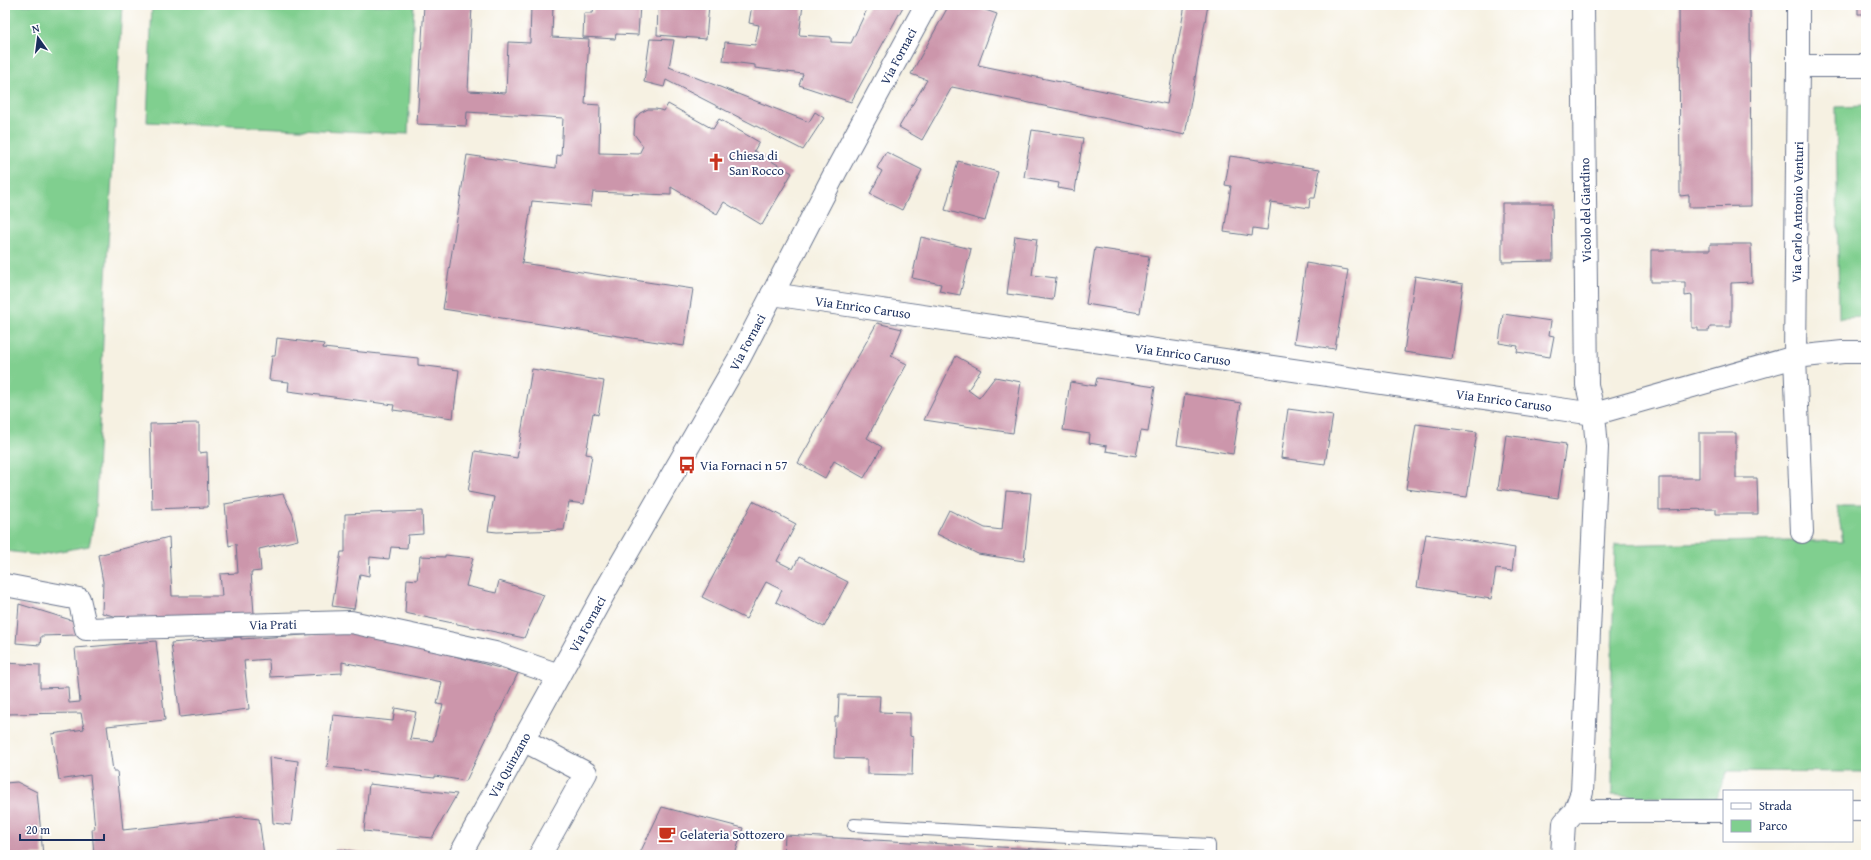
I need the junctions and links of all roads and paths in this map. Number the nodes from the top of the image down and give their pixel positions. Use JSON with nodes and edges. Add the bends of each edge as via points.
{"nodes":[{"id":1,"x":926,"y":5,"type":"edge"},
{"id":2,"x":1583,"y":5,"type":"edge"},
{"id":3,"x":1798,"y":5,"type":"edge"},
{"id":4,"x":1798,"y":66,"type":"junction"},
{"id":5,"x":1866,"y":66,"type":"edge"},
{"id":6,"x":772,"y":294,"type":"junction"},
{"id":7,"x":1866,"y":352,"type":"edge"},
{"id":8,"x":1795,"y":357,"type":"junction"},
{"id":9,"x":1594,"y":414,"type":"junction"},
{"id":10,"x":1802,"y":532,"type":"dead end"},
{"id":11,"x":5,"y":585,"type":"edge"},
{"id":12,"x":560,"y":676,"type":"junction"},
{"id":13,"x":523,"y":740,"type":"junction"},
{"id":14,"x":1853,"y":810,"type":"edge"},
{"id":15,"x":1866,"y":810,"type":"edge"},
{"id":16,"x":1575,"y":811,"type":"junction"},
{"id":17,"x":1723,"y":811,"type":"edge"},
{"id":18,"x":854,"y":825,"type":"dead end"},
{"id":19,"x":460,"y":855,"type":"edge"},
{"id":20,"x":540,"y":855,"type":"edge"},
{"id":21,"x":1209,"y":855,"type":"edge"},
{"id":22,"x":1562,"y":855,"type":"edge"}],
"edges":[{"from":1,"to":6,"type":"street","name":"Via Fornaci"},
{"from":2,"to":9,"type":"street","name":"Vicolo del Giardino","via":[[1587,385]]},
{"from":3,"to":4,"type":"street","name":"Via Carlo Antonio Venturi"},
{"from":4,"to":5,"type":"street"},
{"from":4,"to":8,"type":"street","name":"Via Carlo Antonio Venturi"},
{"from":6,"to":9,"type":"street","name":"Via Enrico Caruso"},
{"from":6,"to":12,"type":"street","name":"Via Fornaci","via":[[740,357],[607,588]]},
{"from":7,"to":8,"type":"street"},
{"from":8,"to":9,"type":"street"},
{"from":8,"to":10,"type":"street","name":"Via Carlo Antonio Venturi"},
{"from":9,"to":16,"type":"street","name":"Vicolo del Giardino","via":[[1597,447],[1583,784]]},
{"from":11,"to":12,"type":"street","name":"Via Prati","via":[[79,599],[86,629],[351,622],[495,653]]},
{"from":12,"to":13,"type":"street","name":"Via Quinzano"},
{"from":13,"to":19,"type":"street","name":"Via Quinzano"},
{"from":13,"to":20,"type":"street","via":[[586,773]]},
{"from":14,"to":15,"type":"street"},
{"from":16,"to":17,"type":"street"},
{"from":16,"to":22,"type":"street","name":"Vicolo del Giardino","via":[[1564,823]]},
{"from":18,"to":21,"type":"lane","via":[[1209,845]]}]}
